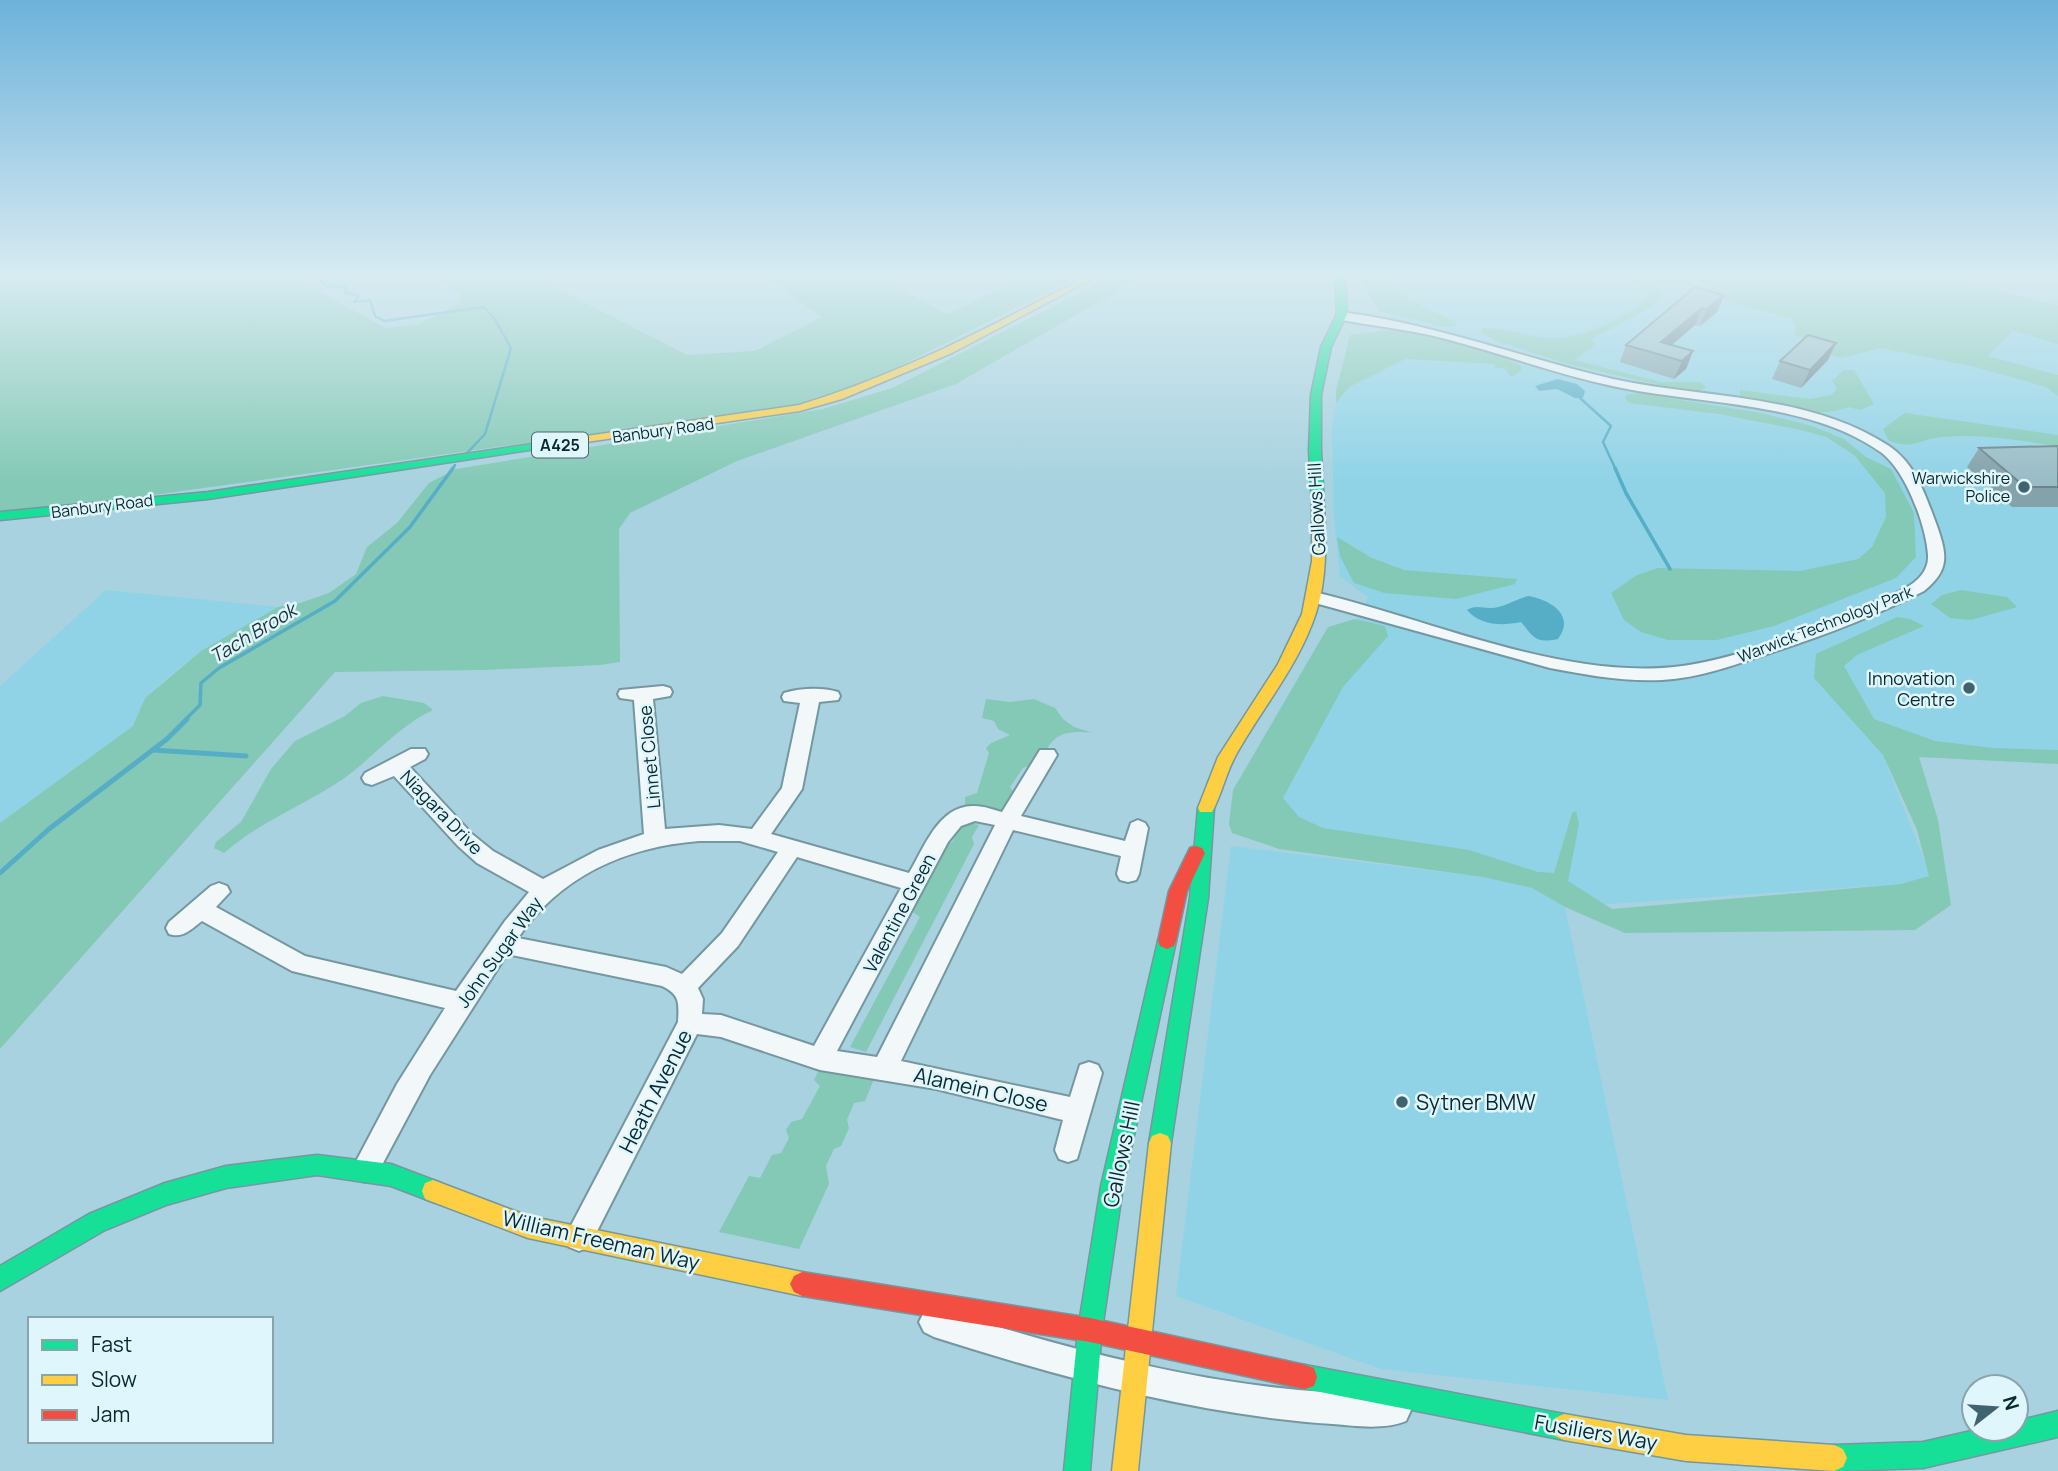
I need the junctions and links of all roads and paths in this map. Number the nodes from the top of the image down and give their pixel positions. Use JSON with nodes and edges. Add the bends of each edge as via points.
{"nodes":[{"id":1,"x":960,"y":346,"type":"edge"},
{"id":2,"x":1325,"y":346,"type":"edge"},
{"id":3,"x":1486,"y":346,"type":"edge"},
{"id":4,"x":0,"y":516,"type":"edge"},
{"id":5,"x":1314,"y":597,"type":"junction"},
{"id":6,"x":644,"y":693,"type":"dead end"},
{"id":7,"x":811,"y":696,"type":"dead end"},
{"id":8,"x":418,"y":754,"type":"dead end"},
{"id":9,"x":1047,"y":755,"type":"dead end"},
{"id":10,"x":397,"y":766,"type":"junction"},
{"id":11,"x":372,"y":778,"type":"dead end"},
{"id":12,"x":1008,"y":820,"type":"junction"},
{"id":13,"x":1138,"y":828,"type":"dead end"},
{"id":14,"x":655,"y":837,"type":"junction"},
{"id":15,"x":757,"y":838,"type":"junction"},
{"id":16,"x":1199,"y":846,"type":"junction"},
{"id":17,"x":792,"y":849,"type":"junction"},
{"id":18,"x":1132,"y":851,"type":"junction"},
{"id":19,"x":1128,"y":874,"type":"dead end"},
{"id":20,"x":914,"y":883,"type":"junction"},
{"id":21,"x":545,"y":890,"type":"junction"},
{"id":22,"x":219,"y":892,"type":"dead end"},
{"id":23,"x":200,"y":909,"type":"junction"},
{"id":24,"x":177,"y":928,"type":"dead end"},
{"id":25,"x":502,"y":944,"type":"junction"},
{"id":26,"x":684,"y":986,"type":"junction"},
{"id":27,"x":462,"y":1002,"type":"junction"},
{"id":28,"x":690,"y":1023,"type":"junction"},
{"id":29,"x":820,"y":1059,"type":"junction"},
{"id":30,"x":884,"y":1069,"type":"junction"},
{"id":31,"x":1089,"y":1073,"type":"dead end"},
{"id":32,"x":1077,"y":1111,"type":"junction"},
{"id":33,"x":1068,"y":1150,"type":"dead end"},
{"id":34,"x":365,"y":1170,"type":"junction"},
{"id":35,"x":579,"y":1237,"type":"junction"},
{"id":36,"x":0,"y":1279,"type":"edge"},
{"id":37,"x":854,"y":1294,"type":"junction"},
{"id":38,"x":1090,"y":1330,"type":"junction"},
{"id":39,"x":1138,"y":1342,"type":"junction"},
{"id":40,"x":1087,"y":1366,"type":"junction"},
{"id":41,"x":1133,"y":1377,"type":"junction"},
{"id":42,"x":1451,"y":1405,"type":"junction"},
{"id":43,"x":2058,"y":1424,"type":"edge"},
{"id":44,"x":1667,"y":1458,"type":"edge"},
{"id":45,"x":1077,"y":1471,"type":"edge"},
{"id":46,"x":1125,"y":1471,"type":"edge"}],
"edges":[{"from":1,"to":4,"type":"street","name":"Banbury Road","number":"A425","via":[[906,374],[800,408],[231,490]]},
{"from":2,"to":5,"type":"street","name":"Gallows Hill","via":[[1318,358],[1312,454],[1320,550]]},
{"from":3,"to":5,"type":"street","name":"Warwick Technology Park","via":[[1636,388],[1788,412],[1850,430],[1886,449],[1917,489],[1935,548],[1929,579],[1898,598],[1724,663],[1657,674],[1568,666]]},
{"from":5,"to":16,"type":"street","name":"Gallows Hill","via":[[1296,639],[1219,770]]},
{"from":6,"to":14,"type":"street","name":"Linnet Close"},
{"from":7,"to":15,"type":"street","via":[[792,789]]},
{"from":8,"to":10,"type":"street","name":"Niagara Drive"},
{"from":9,"to":12,"type":"street"},
{"from":10,"to":11,"type":"street"},
{"from":10,"to":21,"type":"street","name":"Niagara Drive","via":[[485,857]]},
{"from":12,"to":18,"type":"street"},
{"from":12,"to":20,"type":"street","name":"Valentine Green","via":[[975,813],[956,817]]},
{"from":12,"to":30,"type":"street"},
{"from":13,"to":18,"type":"street"},
{"from":14,"to":15,"type":"street","name":"John Sugar Way","via":[[718,832]]},
{"from":14,"to":21,"type":"street","name":"John Sugar Way","via":[[604,856]]},
{"from":15,"to":17,"type":"street","name":"John Sugar Way"},
{"from":16,"to":38,"type":"street","name":"Gallows Hill","via":[[1178,891],[1112,1186]]},
{"from":16,"to":39,"type":"street","name":"Gallows Hill","via":[[1200,896],[1167,1084]]},
{"from":17,"to":20,"type":"street","name":"John Sugar Way"},
{"from":17,"to":26,"type":"street","via":[[724,947]]},
{"from":18,"to":19,"type":"street"},
{"from":20,"to":29,"type":"street","name":"Valentine Green"},
{"from":21,"to":25,"type":"street","name":"John Sugar Way"},
{"from":22,"to":23,"type":"street"},
{"from":23,"to":24,"type":"street"},
{"from":23,"to":27,"type":"street","via":[[300,964]]},
{"from":25,"to":26,"type":"street","via":[[666,976]]},
{"from":25,"to":27,"type":"street","name":"John Sugar Way"},
{"from":26,"to":28,"type":"street","name":"Heath Avenue","via":[[691,999]]},
{"from":27,"to":34,"type":"street","name":"John Sugar Way","via":[[393,1113]]},
{"from":28,"to":29,"type":"street","name":"Alamein Close","via":[[721,1026]]},
{"from":28,"to":35,"type":"street","name":"Heath Avenue"},
{"from":29,"to":30,"type":"street","name":"Alamein Close"},
{"from":30,"to":32,"type":"street","name":"Alamein Close"},
{"from":31,"to":32,"type":"street"},
{"from":32,"to":33,"type":"street"},
{"from":34,"to":35,"type":"street","name":"William Freeman Way","via":[[426,1187],[495,1217]]},
{"from":34,"to":36,"type":"street","name":"William Freeman Way","via":[[317,1165],[226,1177],[165,1194],[97,1222]]},
{"from":35,"to":37,"type":"street","name":"William Freeman Way"},
{"from":37,"to":38,"type":"street","name":"William Freeman Way"},
{"from":37,"to":40,"type":"street","via":[[979,1337]]},
{"from":38,"to":39,"type":"street","name":"Fusiliers Way"},
{"from":38,"to":40,"type":"street","name":"Gallows Hill"},
{"from":39,"to":41,"type":"street","name":"Gallows Hill"},
{"from":39,"to":42,"type":"street","name":"Fusiliers Way"},
{"from":40,"to":41,"type":"street"},
{"from":40,"to":45,"type":"street","name":"Gallows Hill"},
{"from":41,"to":42,"type":"street","via":[[1289,1405],[1383,1410]]},
{"from":41,"to":46,"type":"street","name":"Gallows Hill"},
{"from":42,"to":44,"type":"street","name":"Fusiliers Way"},
{"from":43,"to":44,"type":"street","name":"Fusiliers Way","via":[[1923,1455]]}]}
